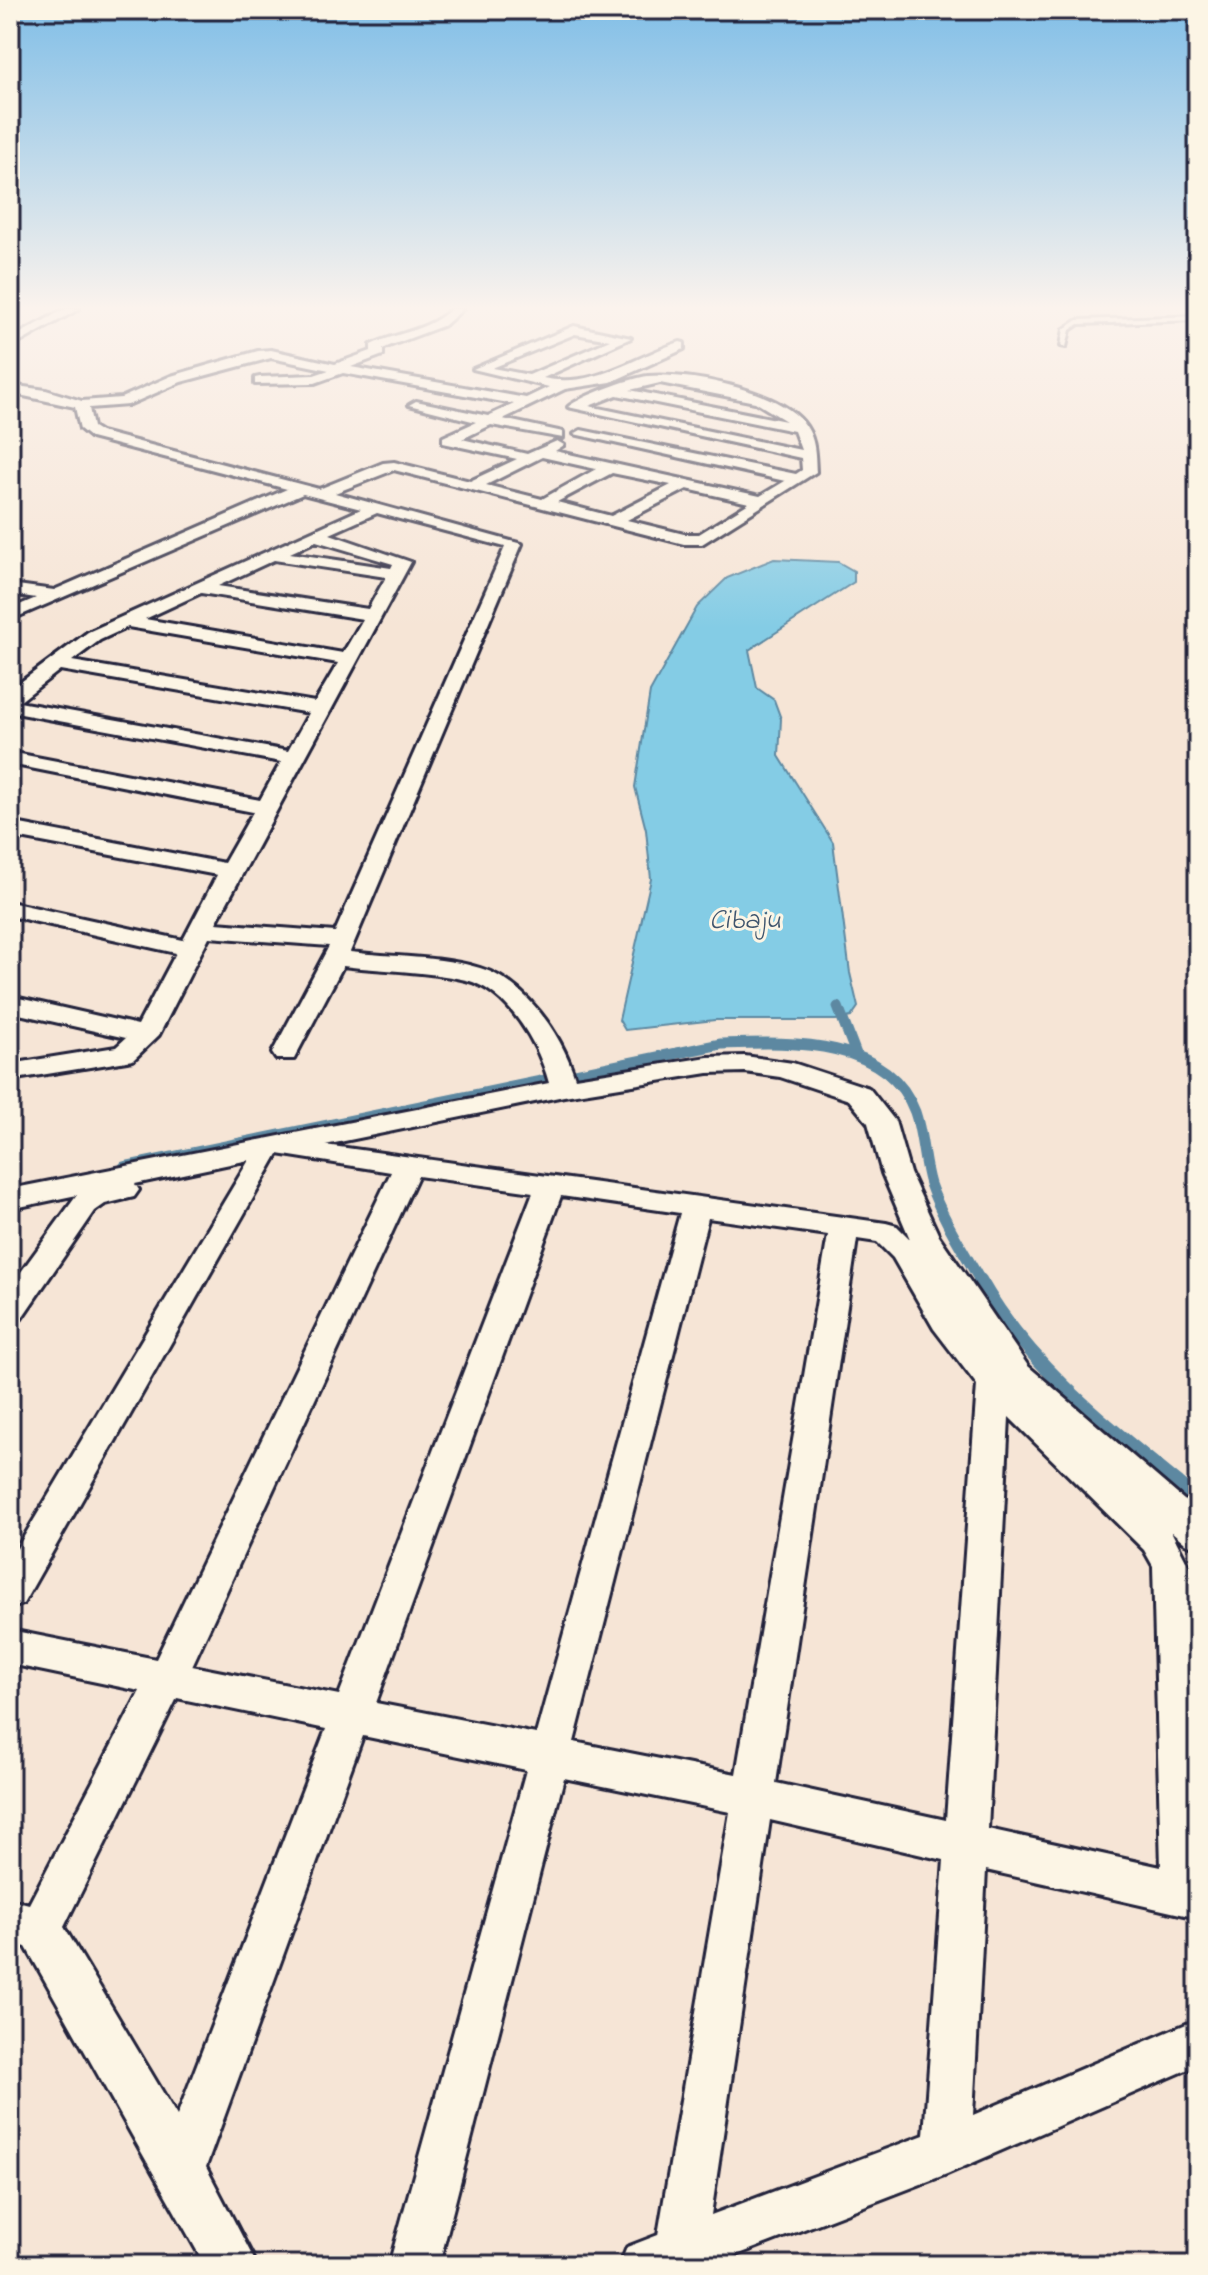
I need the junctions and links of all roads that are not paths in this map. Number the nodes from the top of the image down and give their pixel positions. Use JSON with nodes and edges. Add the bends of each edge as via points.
{"nodes":[{"id":1,"x":84,"y":415,"type":"edge"},
{"id":2,"x":465,"y":415,"type":"edge"},
{"id":3,"x":498,"y":415,"type":"edge"},
{"id":4,"x":603,"y":415,"type":"edge"},
{"id":5,"x":610,"y":415,"type":"edge"},
{"id":6,"x":738,"y":415,"type":"edge"},
{"id":7,"x":788,"y":415,"type":"edge"},
{"id":8,"x":488,"y":420,"type":"junction"},
{"id":9,"x":802,"y":428,"type":"junction"},
{"id":10,"x":581,"y":434,"type":"junction"},
{"id":11,"x":558,"y":435,"type":"dead end"},
{"id":12,"x":542,"y":453,"type":"junction"},
{"id":13,"x":520,"y":455,"type":"dead end"},
{"id":14,"x":811,"y":456,"type":"junction"},
{"id":15,"x":611,"y":467,"type":"junction"},
{"id":16,"x":799,"y":479,"type":"junction"},
{"id":17,"x":685,"y":484,"type":"junction"},
{"id":18,"x":471,"y":486,"type":"junction"},
{"id":19,"x":312,"y":490,"type":"junction"},
{"id":20,"x":763,"y":501,"type":"junction"},
{"id":21,"x":543,"y":504,"type":"junction"},
{"id":22,"x":377,"y":507,"type":"junction"},
{"id":23,"x":615,"y":520,"type":"junction"},
{"id":24,"x":315,"y":535,"type":"junction"},
{"id":25,"x":272,"y":555,"type":"junction"},
{"id":26,"x":396,"y":574,"type":"junction"},
{"id":27,"x":199,"y":588,"type":"junction"},
{"id":28,"x":10,"y":589,"type":"edge"},
{"id":29,"x":54,"y":595,"type":"junction"},
{"id":30,"x":10,"y":615,"type":"edge"},
{"id":31,"x":371,"y":615,"type":"junction"},
{"id":32,"x":124,"y":621,"type":"junction"},
{"id":33,"x":347,"y":659,"type":"junction"},
{"id":34,"x":56,"y":664,"type":"junction"},
{"id":35,"x":10,"y":699,"type":"edge"},
{"id":36,"x":10,"y":706,"type":"edge"},
{"id":37,"x":320,"y":709,"type":"junction"},
{"id":38,"x":10,"y":758,"type":"edge"},
{"id":39,"x":293,"y":758,"type":"junction"},
{"id":40,"x":266,"y":808,"type":"junction"},
{"id":41,"x":10,"y":829,"type":"edge"},
{"id":42,"x":231,"y":871,"type":"junction"},
{"id":43,"x":10,"y":909,"type":"edge"},
{"id":44,"x":196,"y":939,"type":"junction"},
{"id":45,"x":340,"y":949,"type":"junction"},
{"id":46,"x":10,"y":1004,"type":"edge"},
{"id":47,"x":146,"y":1035,"type":"junction"},
{"id":48,"x":285,"y":1053,"type":"dead end"},
{"id":49,"x":10,"y":1072,"type":"edge"},
{"id":50,"x":564,"y":1088,"type":"junction"},
{"id":51,"x":265,"y":1157,"type":"junction"},
{"id":52,"x":409,"y":1165,"type":"junction"},
{"id":53,"x":550,"y":1186,"type":"junction"},
{"id":54,"x":10,"y":1199,"type":"edge"},
{"id":55,"x":696,"y":1208,"type":"junction"},
{"id":56,"x":844,"y":1227,"type":"junction"},
{"id":57,"x":10,"y":1311,"type":"edge"},
{"id":58,"x":994,"y":1383,"type":"junction"},
{"id":59,"x":1198,"y":1533,"type":"edge"},
{"id":60,"x":10,"y":1593,"type":"edge"},
{"id":61,"x":10,"y":1647,"type":"edge"},
{"id":62,"x":166,"y":1680,"type":"junction"},
{"id":63,"x":351,"y":1715,"type":"junction"},
{"id":64,"x":550,"y":1756,"type":"junction"},
{"id":65,"x":753,"y":1797,"type":"junction"},
{"id":66,"x":966,"y":1844,"type":"junction"},
{"id":67,"x":1191,"y":1895,"type":"edge"},
{"id":68,"x":25,"y":1925,"type":"edge"},
{"id":69,"x":1198,"y":2042,"type":"edge"},
{"id":70,"x":947,"y":2150,"type":"junction"},
{"id":71,"x":181,"y":2169,"type":"junction"},
{"id":72,"x":663,"y":2257,"type":"edge"},
{"id":73,"x":232,"y":2265,"type":"edge"},
{"id":74,"x":414,"y":2265,"type":"edge"}],
"edges":[{"from":1,"to":19,"type":"street","via":[[87,429],[96,435]]},
{"from":2,"to":8,"type":"street"},
{"from":3,"to":8,"type":"street"},
{"from":4,"to":10,"type":"street"},
{"from":5,"to":14,"type":"street"},
{"from":6,"to":9,"type":"street"},
{"from":7,"to":9,"type":"street"},
{"from":8,"to":11,"type":"street"},
{"from":8,"to":13,"type":"street","via":[[448,440]]},
{"from":9,"to":14,"type":"street"},
{"from":10,"to":12,"type":"street"},
{"from":10,"to":16,"type":"street"},
{"from":12,"to":15,"type":"street"},
{"from":12,"to":18,"type":"street"},
{"from":14,"to":16,"type":"street","via":[[809,472]]},
{"from":15,"to":17,"type":"street"},
{"from":15,"to":21,"type":"street"},
{"from":16,"to":20,"type":"street"},
{"from":17,"to":20,"type":"street"},
{"from":17,"to":23,"type":"street"},
{"from":18,"to":19,"type":"street","via":[[394,466]]},
{"from":18,"to":21,"type":"street"},
{"from":19,"to":22,"type":"street"},
{"from":19,"to":29,"type":"street"},
{"from":20,"to":23,"type":"street","via":[[702,539]]},
{"from":21,"to":23,"type":"street"},
{"from":22,"to":24,"type":"street"},
{"from":22,"to":45,"type":"street","via":[[514,544]]},
{"from":24,"to":25,"type":"street"},
{"from":24,"to":26,"type":"street","via":[[397,558],[403,562]]},
{"from":25,"to":26,"type":"street"},
{"from":25,"to":27,"type":"street"},
{"from":26,"to":31,"type":"street"},
{"from":27,"to":31,"type":"street"},
{"from":27,"to":32,"type":"street"},
{"from":28,"to":29,"type":"street"},
{"from":29,"to":30,"type":"street"},
{"from":31,"to":33,"type":"street"},
{"from":32,"to":33,"type":"street"},
{"from":32,"to":34,"type":"street"},
{"from":33,"to":37,"type":"street"},
{"from":34,"to":35,"type":"street"},
{"from":34,"to":37,"type":"street"},
{"from":36,"to":39,"type":"street"},
{"from":37,"to":39,"type":"street"},
{"from":38,"to":40,"type":"street"},
{"from":39,"to":40,"type":"street"},
{"from":40,"to":42,"type":"street"},
{"from":41,"to":42,"type":"street"},
{"from":42,"to":44,"type":"street"},
{"from":43,"to":44,"type":"street"},
{"from":44,"to":45,"type":"street"},
{"from":44,"to":47,"type":"street"},
{"from":45,"to":48,"type":"street"},
{"from":45,"to":50,"type":"street","via":[[475,974],[498,987],[531,1018],[553,1050]]},
{"from":46,"to":47,"type":"street"},
{"from":47,"to":49,"type":"street","via":[[124,1054]]},
{"from":50,"to":54,"type":"street"},
{"from":50,"to":59,"type":"street","via":[[745,1064],[784,1069],[859,1094],[881,1121],[896,1173],[925,1239],[1016,1375]]},
{"from":51,"to":52,"type":"street","via":[[295,1150]]},
{"from":51,"to":57,"type":"street","via":[[95,1197]]},
{"from":51,"to":60,"type":"street"},
{"from":52,"to":53,"type":"street"},
{"from":52,"to":62,"type":"street"},
{"from":53,"to":55,"type":"street"},
{"from":53,"to":63,"type":"street"},
{"from":55,"to":56,"type":"street"},
{"from":55,"to":64,"type":"street"},
{"from":56,"to":58,"type":"street","via":[[886,1233],[904,1251],[945,1321]]},
{"from":56,"to":65,"type":"street"},
{"from":58,"to":66,"type":"street"},
{"from":58,"to":67,"type":"street","via":[[1157,1539],[1171,1566]]},
{"from":61,"to":62,"type":"street"},
{"from":62,"to":63,"type":"street"},
{"from":62,"to":68,"type":"street"},
{"from":63,"to":64,"type":"street"},
{"from":63,"to":71,"type":"street"},
{"from":64,"to":65,"type":"street"},
{"from":64,"to":74,"type":"street"},
{"from":65,"to":66,"type":"street"},
{"from":65,"to":72,"type":"street"},
{"from":66,"to":67,"type":"street"},
{"from":66,"to":70,"type":"street"},
{"from":68,"to":71,"type":"street"},
{"from":69,"to":70,"type":"street"},
{"from":70,"to":72,"type":"street"},
{"from":71,"to":73,"type":"street"}]}
